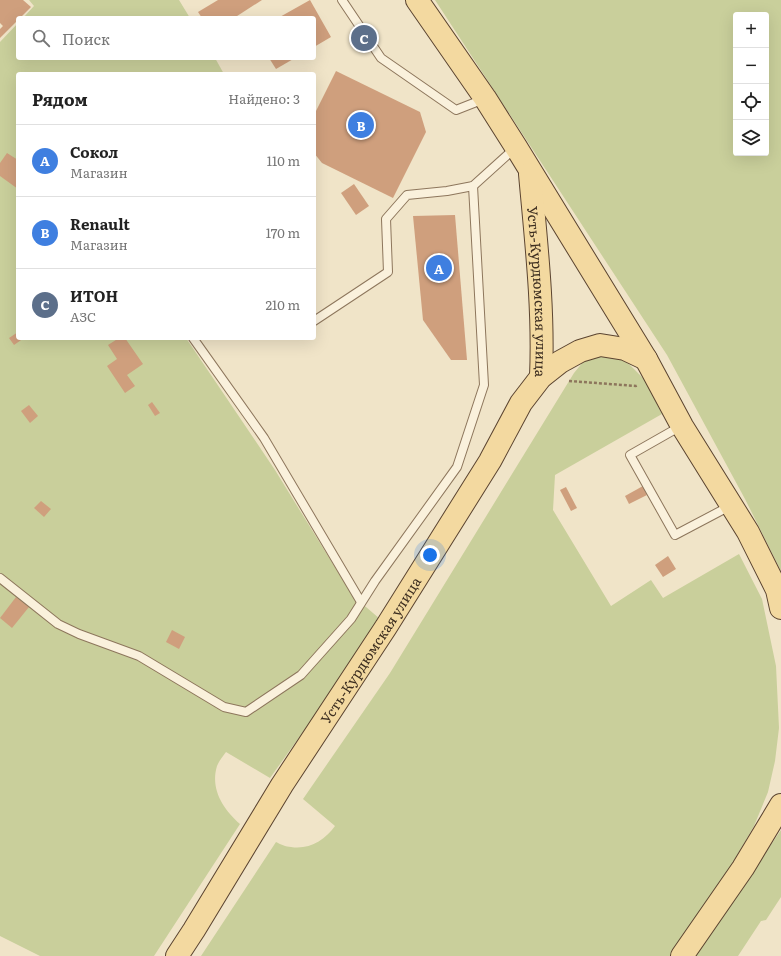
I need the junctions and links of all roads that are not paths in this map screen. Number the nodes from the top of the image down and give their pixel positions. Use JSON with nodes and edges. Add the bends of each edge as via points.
{"nodes":[{"id":1,"x":342,"y":0,"type":"edge"},
{"id":2,"x":417,"y":0,"type":"edge"},
{"id":3,"x":485,"y":98,"type":"junction"},
{"id":4,"x":516,"y":147,"type":"junction"},
{"id":5,"x":530,"y":170,"type":"junction"},
{"id":6,"x":473,"y":186,"type":"junction"},
{"id":7,"x":316,"y":320,"type":"edge"},
{"id":8,"x":194,"y":340,"type":"edge"},
{"id":9,"x":646,"y":359,"type":"junction"},
{"id":10,"x":541,"y":376,"type":"junction"},
{"id":11,"x":682,"y":426,"type":"junction"},
{"id":12,"x":731,"y":505,"type":"junction"},
{"id":13,"x":0,"y":578,"type":"edge"},
{"id":14,"x":361,"y":602,"type":"junction"},
{"id":15,"x":781,"y":608,"type":"edge"},
{"id":16,"x":781,"y":805,"type":"edge"},
{"id":17,"x":177,"y":956,"type":"edge"},
{"id":18,"x":682,"y":956,"type":"edge"}],
"edges":[{"from":1,"to":3,"type":"lane","via":[[381,58],[431,93],[456,110]]},
{"from":2,"to":3,"type":"main road","name":"Усть-Курдюмская улица"},
{"from":3,"to":4,"type":"main road","name":"Усть-Курдюмская улица"},
{"from":4,"to":5,"type":"main road","name":"Усть-Курдюмская улица"},
{"from":4,"to":6,"type":"lane"},
{"from":5,"to":9,"type":"main road","name":"Усть-Курдюмская улица"},
{"from":5,"to":10,"type":"main road","name":"Усть-Курдюмская улица","via":[[543,346]]},
{"from":6,"to":7,"type":"lane","via":[[407,195],[386,219],[388,272]]},
{"from":6,"to":14,"type":"lane","via":[[484,385],[457,467]]},
{"from":8,"to":14,"type":"lane","via":[[264,438]]},
{"from":9,"to":10,"type":"main road","via":[[625,349],[600,345],[580,351]]},
{"from":9,"to":11,"type":"main road","name":"Усть-Курдюмская улица"},
{"from":10,"to":17,"type":"main road","name":"Усть-Курдюмская улица","via":[[521,403],[490,461],[282,786]]},
{"from":11,"to":12,"type":"main road","name":"Усть-Курдюмская улица"},
{"from":11,"to":12,"type":"lane","via":[[630,455],[675,535]]},
{"from":12,"to":15,"type":"main road","name":"Усть-Курдюмская улица","via":[[748,532],[777,590]]},
{"from":13,"to":14,"type":"lane","via":[[58,624],[138,656],[224,707],[246,712],[301,675],[351,619]]},
{"from":16,"to":18,"type":"main road","via":[[744,868]]}]}
